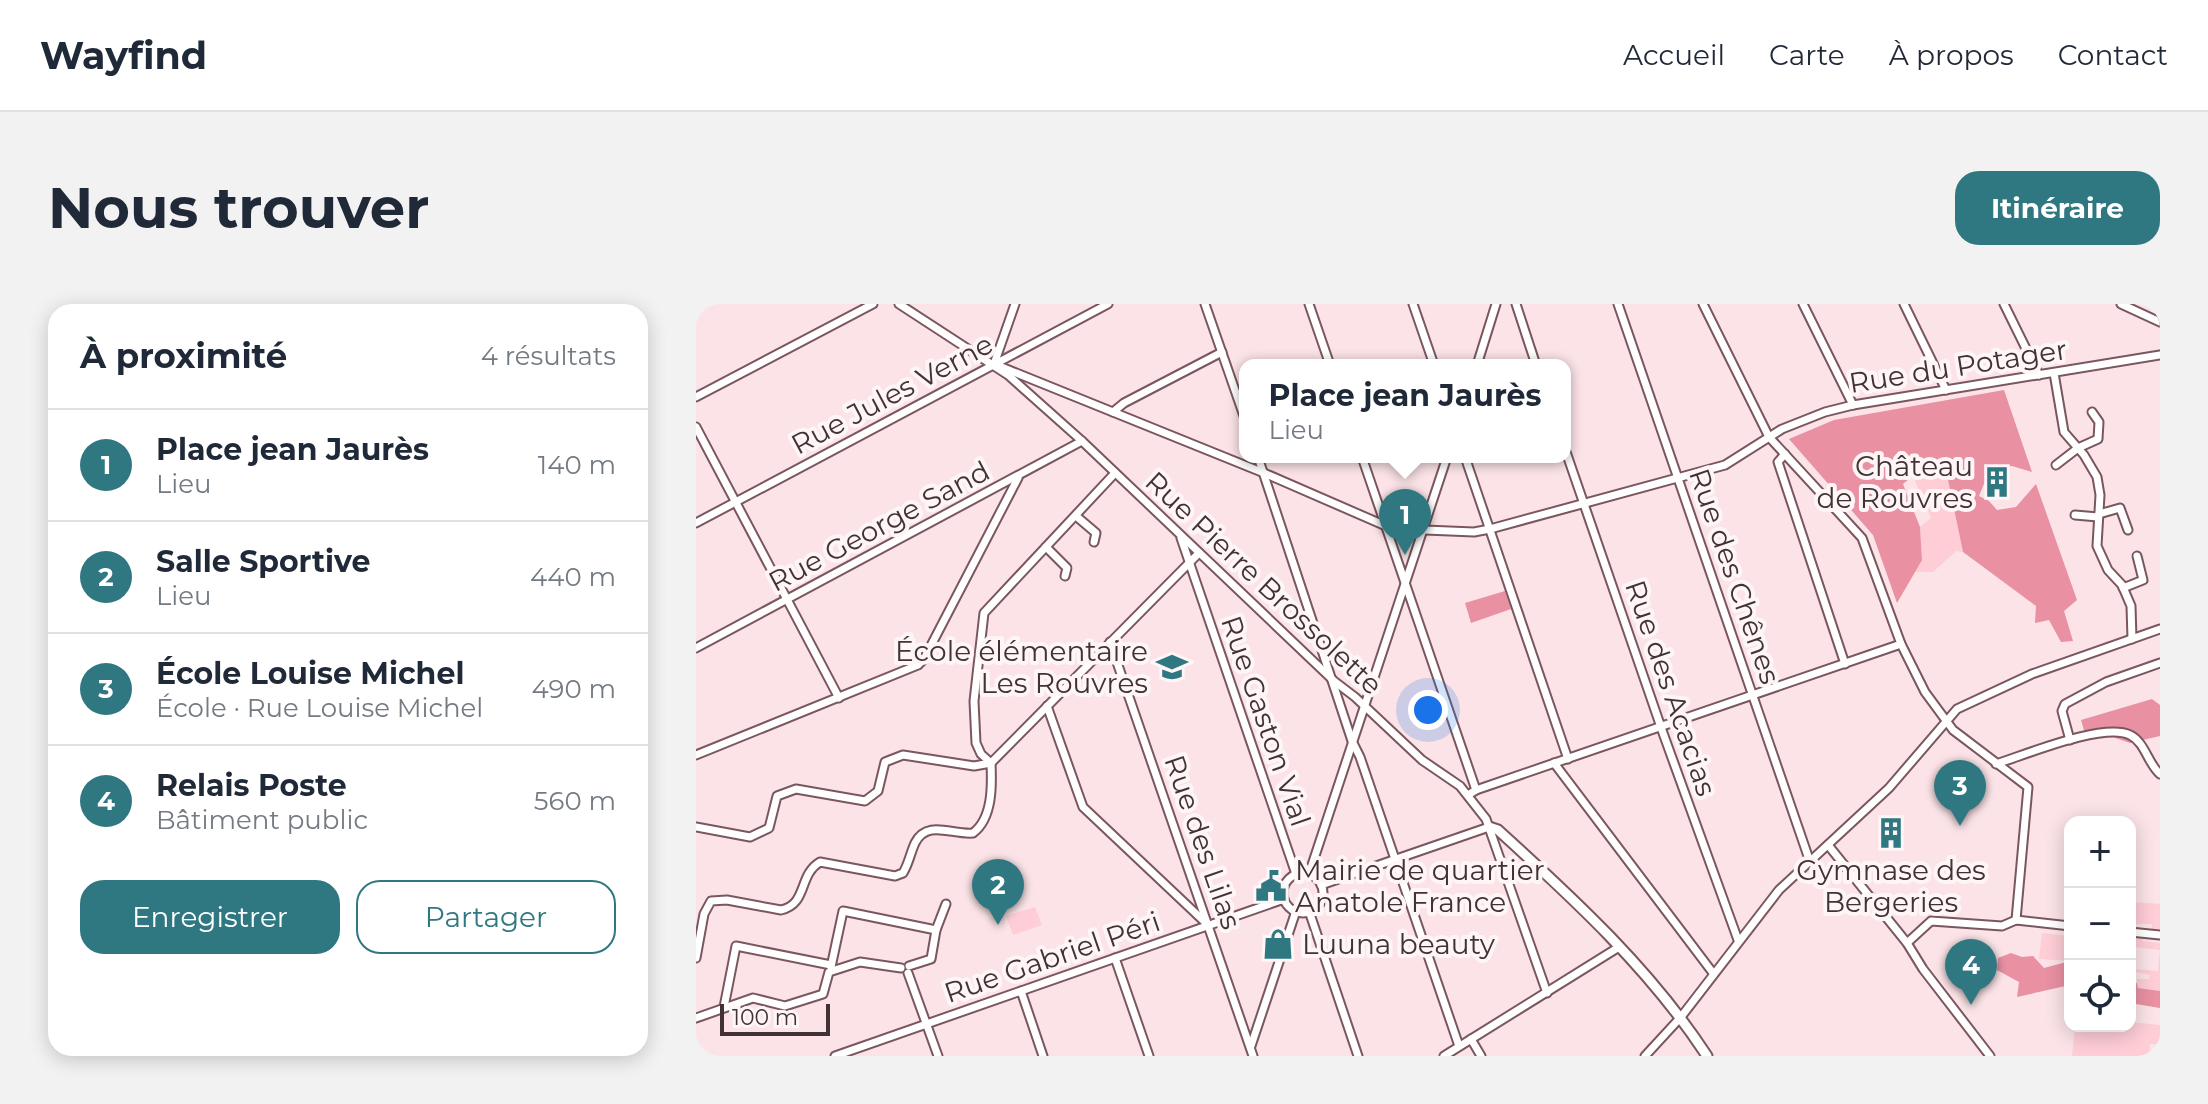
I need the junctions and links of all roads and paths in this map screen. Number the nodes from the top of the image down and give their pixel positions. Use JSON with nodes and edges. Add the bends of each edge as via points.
{"nodes":[{"id":1,"x":873,"y":304,"type":"edge"},
{"id":2,"x":899,"y":304,"type":"edge"},
{"id":3,"x":1015,"y":304,"type":"edge"},
{"id":4,"x":1108,"y":304,"type":"edge"},
{"id":5,"x":1205,"y":304,"type":"edge"},
{"id":6,"x":1309,"y":304,"type":"edge"},
{"id":7,"x":1413,"y":304,"type":"edge"},
{"id":8,"x":1496,"y":304,"type":"edge"},
{"id":9,"x":1516,"y":304,"type":"edge"},
{"id":10,"x":1618,"y":304,"type":"edge"},
{"id":11,"x":1703,"y":304,"type":"edge"},
{"id":12,"x":1803,"y":304,"type":"edge"},
{"id":13,"x":1904,"y":304,"type":"edge"},
{"id":14,"x":2004,"y":304,"type":"edge"},
{"id":15,"x":2121,"y":304,"type":"edge"},
{"id":16,"x":2160,"y":322,"type":"edge"},
{"id":17,"x":1222,"y":352,"type":"junction"},
{"id":18,"x":2160,"y":355,"type":"edge"},
{"id":19,"x":1328,"y":359,"type":"edge"},
{"id":20,"x":1432,"y":359,"type":"edge"},
{"id":21,"x":1479,"y":359,"type":"edge"},
{"id":22,"x":1534,"y":359,"type":"edge"},
{"id":23,"x":994,"y":364,"type":"junction"},
{"id":24,"x":2054,"y":373,"type":"junction"},
{"id":25,"x":2039,"y":375,"type":"junction"},
{"id":26,"x":1037,"y":381,"type":"junction"},
{"id":27,"x":1946,"y":390,"type":"junction"},
{"id":28,"x":1029,"y":394,"type":"junction"},
{"id":29,"x":696,"y":397,"type":"edge"},
{"id":30,"x":1239,"y":402,"type":"edge"},
{"id":31,"x":1853,"y":405,"type":"junction"},
{"id":32,"x":1113,"y":412,"type":"junction"},
{"id":33,"x":2092,"y":412,"type":"dead end"},
{"id":34,"x":696,"y":427,"type":"edge"},
{"id":35,"x":1769,"y":437,"type":"junction"},
{"id":36,"x":1082,"y":441,"type":"junction"},
{"id":37,"x":2078,"y":448,"type":"junction"},
{"id":38,"x":1785,"y":454,"type":"junction"},
{"id":39,"x":1260,"y":463,"type":"edge"},
{"id":40,"x":1364,"y":463,"type":"edge"},
{"id":41,"x":1445,"y":463,"type":"edge"},
{"id":42,"x":1467,"y":463,"type":"edge"},
{"id":43,"x":1570,"y":463,"type":"edge"},
{"id":44,"x":2056,"y":465,"type":"dead end"},
{"id":45,"x":1115,"y":473,"type":"junction"},
{"id":46,"x":1264,"y":473,"type":"junction"},
{"id":47,"x":2109,"y":475,"type":"dead end"},
{"id":48,"x":2097,"y":477,"type":"junction"},
{"id":49,"x":1018,"y":478,"type":"junction"},
{"id":50,"x":1678,"y":478,"type":"junction"},
{"id":51,"x":736,"y":502,"type":"junction"},
{"id":52,"x":1584,"y":504,"type":"junction"},
{"id":53,"x":2075,"y":515,"type":"dead end"},
{"id":54,"x":2099,"y":515,"type":"junction"},
{"id":55,"x":1076,"y":516,"type":"junction"},
{"id":56,"x":696,"y":523,"type":"edge"},
{"id":57,"x":1386,"y":526,"type":"junction"},
{"id":58,"x":1490,"y":529,"type":"junction"},
{"id":59,"x":1422,"y":530,"type":"junction"},
{"id":60,"x":2128,"y":530,"type":"dead end"},
{"id":61,"x":1180,"y":536,"type":"junction"},
{"id":62,"x":1094,"y":542,"type":"dead end"},
{"id":63,"x":1046,"y":547,"type":"junction"},
{"id":64,"x":1198,"y":554,"type":"junction"},
{"id":65,"x":2137,"y":556,"type":"dead end"},
{"id":66,"x":1189,"y":563,"type":"junction"},
{"id":67,"x":1065,"y":576,"type":"dead end"},
{"id":68,"x":1405,"y":583,"type":"junction"},
{"id":69,"x":2123,"y":588,"type":"junction"},
{"id":70,"x":787,"y":600,"type":"junction"},
{"id":71,"x":2160,"y":629,"type":"edge"},
{"id":72,"x":1320,"y":639,"type":"junction"},
{"id":73,"x":2132,"y":639,"type":"junction"},
{"id":74,"x":1110,"y":642,"type":"junction"},
{"id":75,"x":1901,"y":644,"type":"junction"},
{"id":76,"x":696,"y":648,"type":"edge"},
{"id":77,"x":2160,"y":663,"type":"edge"},
{"id":78,"x":1845,"y":664,"type":"junction"},
{"id":79,"x":1317,"y":665,"type":"junction"},
{"id":80,"x":1334,"y":681,"type":"junction"},
{"id":81,"x":1753,"y":695,"type":"junction"},
{"id":82,"x":839,"y":698,"type":"junction"},
{"id":83,"x":1047,"y":706,"type":"junction"},
{"id":84,"x":1363,"y":706,"type":"junction"},
{"id":85,"x":1948,"y":720,"type":"junction"},
{"id":86,"x":1661,"y":727,"type":"junction"},
{"id":87,"x":2070,"y":740,"type":"junction"},
{"id":88,"x":1352,"y":741,"type":"junction"},
{"id":89,"x":696,"y":755,"type":"edge"},
{"id":90,"x":1568,"y":759,"type":"junction"},
{"id":91,"x":991,"y":763,"type":"junction"},
{"id":92,"x":1554,"y":763,"type":"junction"},
{"id":93,"x":1996,"y":764,"type":"junction"},
{"id":94,"x":2160,"y":774,"type":"edge"},
{"id":95,"x":1476,"y":790,"type":"junction"},
{"id":96,"x":1468,"y":795,"type":"junction"},
{"id":97,"x":696,"y":827,"type":"edge"},
{"id":98,"x":1489,"y":827,"type":"junction"},
{"id":99,"x":1828,"y":845,"type":"junction"},
{"id":100,"x":1395,"y":859,"type":"junction"},
{"id":101,"x":1810,"y":862,"type":"junction"},
{"id":102,"x":1296,"y":874,"type":"junction"},
{"id":103,"x":1309,"y":874,"type":"junction"},
{"id":104,"x":1321,"y":885,"type":"junction"},
{"id":105,"x":1284,"y":899,"type":"junction"},
{"id":106,"x":946,"y":904,"type":"dead end"},
{"id":107,"x":1202,"y":907,"type":"junction"},
{"id":108,"x":1190,"y":910,"type":"junction"},
{"id":109,"x":1296,"y":911,"type":"junction"},
{"id":110,"x":1309,"y":911,"type":"junction"},
{"id":111,"x":2016,"y":920,"type":"junction"},
{"id":112,"x":1209,"y":925,"type":"junction"},
{"id":113,"x":2064,"y":925,"type":"edge"},
{"id":114,"x":936,"y":930,"type":"junction"},
{"id":115,"x":2136,"y":933,"type":"edge"},
{"id":116,"x":2160,"y":935,"type":"edge"},
{"id":117,"x":1738,"y":940,"type":"junction"},
{"id":118,"x":1907,"y":943,"type":"junction"},
{"id":119,"x":1619,"y":947,"type":"junction"},
{"id":120,"x":696,"y":958,"type":"edge"},
{"id":121,"x":1115,"y":958,"type":"junction"},
{"id":122,"x":830,"y":969,"type":"junction"},
{"id":123,"x":906,"y":969,"type":"junction"},
{"id":124,"x":1713,"y":973,"type":"junction"},
{"id":125,"x":1021,"y":991,"type":"junction"},
{"id":126,"x":1547,"y":993,"type":"junction"},
{"id":127,"x":724,"y":1007,"type":"junction"},
{"id":128,"x":1681,"y":1017,"type":"junction"},
{"id":129,"x":696,"y":1018,"type":"edge"},
{"id":130,"x":927,"y":1024,"type":"junction"},
{"id":131,"x":1471,"y":1039,"type":"junction"},
{"id":132,"x":1459,"y":1046,"type":"junction"},
{"id":133,"x":1251,"y":1053,"type":"edge"},
{"id":134,"x":835,"y":1056,"type":"edge"},
{"id":135,"x":938,"y":1056,"type":"edge"},
{"id":136,"x":1043,"y":1056,"type":"edge"},
{"id":137,"x":1149,"y":1056,"type":"edge"},
{"id":138,"x":1358,"y":1056,"type":"edge"},
{"id":139,"x":1444,"y":1056,"type":"edge"},
{"id":140,"x":1481,"y":1056,"type":"edge"},
{"id":141,"x":1645,"y":1056,"type":"edge"},
{"id":142,"x":1707,"y":1056,"type":"edge"},
{"id":143,"x":1990,"y":1056,"type":"edge"}],
"edges":[{"from":1,"to":29,"type":"street"},
{"from":2,"to":23,"type":"street","name":"Rue Pierre Brossolette"},
{"from":3,"to":23,"type":"street"},
{"from":4,"to":23,"type":"street","name":"Rue Jules Verne"},
{"from":5,"to":17,"type":"street"},
{"from":6,"to":19,"type":"street"},
{"from":7,"to":20,"type":"street"},
{"from":8,"to":21,"type":"street"},
{"from":9,"to":22,"type":"street"},
{"from":10,"to":50,"type":"street","name":"Rue des Chênes"},
{"from":11,"to":35,"type":"street"},
{"from":12,"to":31,"type":"street"},
{"from":13,"to":27,"type":"street"},
{"from":14,"to":25,"type":"street"},
{"from":15,"to":16,"type":"street"},
{"from":17,"to":30,"type":"street"},
{"from":17,"to":32,"type":"street"},
{"from":18,"to":24,"type":"street","name":"Rue du Potager"},
{"from":23,"to":26,"type":"street","name":"Rue du Potager"},
{"from":23,"to":28,"type":"street","name":"Rue Pierre Brossolette"},
{"from":23,"to":51,"type":"street","name":"Rue Jules Verne"},
{"from":24,"to":25,"type":"street","name":"Rue du Potager"},
{"from":24,"to":37,"type":"street","via":[[2061,424]]},
{"from":25,"to":27,"type":"street","name":"Rue du Potager"},
{"from":26,"to":28,"type":"street","via":[[1029,386]]},
{"from":26,"to":32,"type":"street","name":"Rue du Potager"},
{"from":27,"to":31,"type":"street","name":"Rue du Potager"},
{"from":28,"to":36,"type":"street","name":"Rue Pierre Brossolette"},
{"from":31,"to":35,"type":"street","name":"Rue du Potager"},
{"from":32,"to":46,"type":"street","name":"Rue du Potager"},
{"from":33,"to":37,"type":"street","via":[[2099,422],[2098,439]]},
{"from":34,"to":51,"type":"street"},
{"from":35,"to":38,"type":"street"},
{"from":35,"to":50,"type":"street","name":"Rue du Potager","via":[[1725,465]]},
{"from":36,"to":45,"type":"street","name":"Rue Pierre Brossolette"},
{"from":36,"to":49,"type":"street","name":"Rue George Sand"},
{"from":37,"to":44,"type":"street"},
{"from":37,"to":48,"type":"street"},
{"from":38,"to":75,"type":"street","via":[[1862,538]]},
{"from":38,"to":78,"type":"street","via":[[1778,462]]},
{"from":39,"to":46,"type":"street"},
{"from":40,"to":57,"type":"street"},
{"from":41,"to":59,"type":"street"},
{"from":42,"to":58,"type":"street"},
{"from":43,"to":52,"type":"street","name":"Rue des Acacias"},
{"from":45,"to":55,"type":"street"},
{"from":45,"to":61,"type":"street","name":"Rue Pierre Brossolette"},
{"from":46,"to":57,"type":"street","name":"Rue du Potager"},
{"from":46,"to":72,"type":"street"},
{"from":47,"to":48,"type":"street"},
{"from":48,"to":54,"type":"street"},
{"from":49,"to":70,"type":"street","name":"Rue George Sand"},
{"from":49,"to":82,"type":"street","via":[[924,659]]},
{"from":50,"to":52,"type":"street","name":"Rue du Potager"},
{"from":50,"to":81,"type":"street","name":"Rue des Chênes"},
{"from":51,"to":56,"type":"street","name":"Rue Jules Verne"},
{"from":51,"to":70,"type":"street"},
{"from":52,"to":58,"type":"street","name":"Rue du Potager"},
{"from":52,"to":86,"type":"street","name":"Rue des Acacias"},
{"from":53,"to":54,"type":"street"},
{"from":54,"to":60,"type":"street","via":[[2120,508]]},
{"from":54,"to":69,"type":"street","via":[[2097,546]]},
{"from":55,"to":62,"type":"street","via":[[1096,533]]},
{"from":55,"to":63,"type":"street"},
{"from":57,"to":59,"type":"street","name":"Rue du Potager"},
{"from":57,"to":68,"type":"street"},
{"from":58,"to":59,"type":"street","name":"Rue du Potager"},
{"from":58,"to":90,"type":"street"},
{"from":59,"to":68,"type":"street"},
{"from":61,"to":64,"type":"street","name":"Rue Pierre Brossolette"},
{"from":61,"to":66,"type":"street","name":"Rue Gaston Vial"},
{"from":63,"to":67,"type":"street","via":[[1067,568]]},
{"from":63,"to":91,"type":"street","via":[[984,613],[974,701],[976,743]]},
{"from":64,"to":66,"type":"street"},
{"from":64,"to":79,"type":"street","name":"Rue Pierre Brossolette"},
{"from":65,"to":69,"type":"street","via":[[2145,583]]},
{"from":66,"to":74,"type":"street"},
{"from":66,"to":102,"type":"street","name":"Rue Gaston Vial"},
{"from":68,"to":84,"type":"street"},
{"from":68,"to":95,"type":"street"},
{"from":69,"to":73,"type":"street","via":[[2131,606]]},
{"from":70,"to":76,"type":"street","name":"Rue George Sand"},
{"from":70,"to":82,"type":"street"},
{"from":71,"to":73,"type":"street"},
{"from":72,"to":79,"type":"street","via":[[1324,659]]},
{"from":72,"to":80,"type":"street"},
{"from":73,"to":85,"type":"street","via":[[1989,692],[1957,709]]},
{"from":74,"to":83,"type":"street"},
{"from":74,"to":107,"type":"street","name":"Rue des Lilas"},
{"from":75,"to":78,"type":"street"},
{"from":75,"to":85,"type":"street","via":[[1925,692]]},
{"from":77,"to":87,"type":"street","via":[[2065,704]]},
{"from":78,"to":81,"type":"street"},
{"from":79,"to":80,"type":"street","name":"Rue Pierre Brossolette"},
{"from":80,"to":84,"type":"street","name":"Rue Pierre Brossolette"},
{"from":80,"to":88,"type":"street"},
{"from":81,"to":86,"type":"street"},
{"from":81,"to":101,"type":"street","name":"Rue des Chênes"},
{"from":82,"to":89,"type":"street"},
{"from":83,"to":91,"type":"street"},
{"from":83,"to":108,"type":"street","via":[[1083,807]]},
{"from":84,"to":88,"type":"street"},
{"from":84,"to":96,"type":"street","name":"Rue Pierre Brossolette"},
{"from":85,"to":93,"type":"street"},
{"from":85,"to":99,"type":"street","via":[[1889,788]]},
{"from":86,"to":90,"type":"street"},
{"from":86,"to":117,"type":"street","name":"Rue des Acacias"},
{"from":87,"to":93,"type":"street"},
{"from":87,"to":94,"type":"street","via":[[2101,731],[2130,735]]},
{"from":88,"to":100,"type":"street"},
{"from":88,"to":103,"type":"street"},
{"from":90,"to":92,"type":"street"},
{"from":91,"to":97,"type":"street","via":[[974,766],[903,755],[885,762],[878,791],[865,801],[796,789],[777,796],[772,822],[758,836]]},
{"from":91,"to":120,"type":"street","via":[[990,799],[973,833],[922,833],[903,873],[895,876],[820,862],[807,873],[795,905],[781,910],[711,901]]},
{"from":92,"to":95,"type":"street"},
{"from":92,"to":124,"type":"street"},
{"from":93,"to":111,"type":"street","via":[[2028,787]]},
{"from":95,"to":96,"type":"street"},
{"from":96,"to":98,"type":"street","name":"Rue Pierre Brossolette"},
{"from":98,"to":100,"type":"street"},
{"from":98,"to":119,"type":"street","name":"Rue Pierre Brossolette","via":[[1577,901]]},
{"from":98,"to":126,"type":"street"},
{"from":99,"to":101,"type":"street"},
{"from":99,"to":118,"type":"street"},
{"from":100,"to":104,"type":"street"},
{"from":100,"to":132,"type":"street"},
{"from":101,"to":117,"type":"street"},
{"from":102,"to":103,"type":"street"},
{"from":102,"to":105,"type":"street","via":[[1286,881]]},
{"from":103,"to":104,"type":"street"},
{"from":104,"to":110,"type":"street","via":[[1322,898]]},
{"from":105,"to":109,"type":"street"},
{"from":105,"to":112,"type":"street","name":"Rue Gabriel Péri"},
{"from":106,"to":114,"type":"street"},
{"from":107,"to":108,"type":"street"},
{"from":107,"to":112,"type":"street","name":"Rue des Lilas"},
{"from":108,"to":112,"type":"street"},
{"from":109,"to":110,"type":"street"},
{"from":109,"to":133,"type":"street"},
{"from":110,"to":138,"type":"street"},
{"from":111,"to":113,"type":"street"},
{"from":111,"to":118,"type":"street","via":[[2002,926],[1931,921]]},
{"from":112,"to":121,"type":"street","name":"Rue Gabriel Péri"},
{"from":112,"to":133,"type":"street","name":"Rue des Lilas"},
{"from":114,"to":122,"type":"street","via":[[843,911]]},
{"from":114,"to":123,"type":"street","via":[[931,959]]},
{"from":115,"to":116,"type":"street"},
{"from":117,"to":124,"type":"street"},
{"from":118,"to":143,"type":"street"},
{"from":119,"to":126,"type":"street"},
{"from":119,"to":128,"type":"street","name":"Rue Pierre Brossolette"},
{"from":121,"to":125,"type":"street","name":"Rue Gabriel Péri"},
{"from":121,"to":137,"type":"street"},
{"from":122,"to":123,"type":"street","via":[[860,962]]},
{"from":122,"to":127,"type":"street","via":[[823,994],[785,1006],[753,998]]},
{"from":122,"to":127,"type":"street","via":[[736,946]]},
{"from":123,"to":130,"type":"street"},
{"from":124,"to":128,"type":"street"},
{"from":125,"to":130,"type":"street","name":"Rue Gabriel Péri"},
{"from":125,"to":136,"type":"street"},
{"from":126,"to":131,"type":"street"},
{"from":127,"to":129,"type":"street"},
{"from":128,"to":141,"type":"street"},
{"from":128,"to":142,"type":"street","name":"Rue Pierre Brossolette"},
{"from":130,"to":134,"type":"street","name":"Rue Gabriel Péri"},
{"from":130,"to":135,"type":"street"},
{"from":131,"to":132,"type":"street"},
{"from":131,"to":140,"type":"street"},
{"from":132,"to":139,"type":"street"}]}
